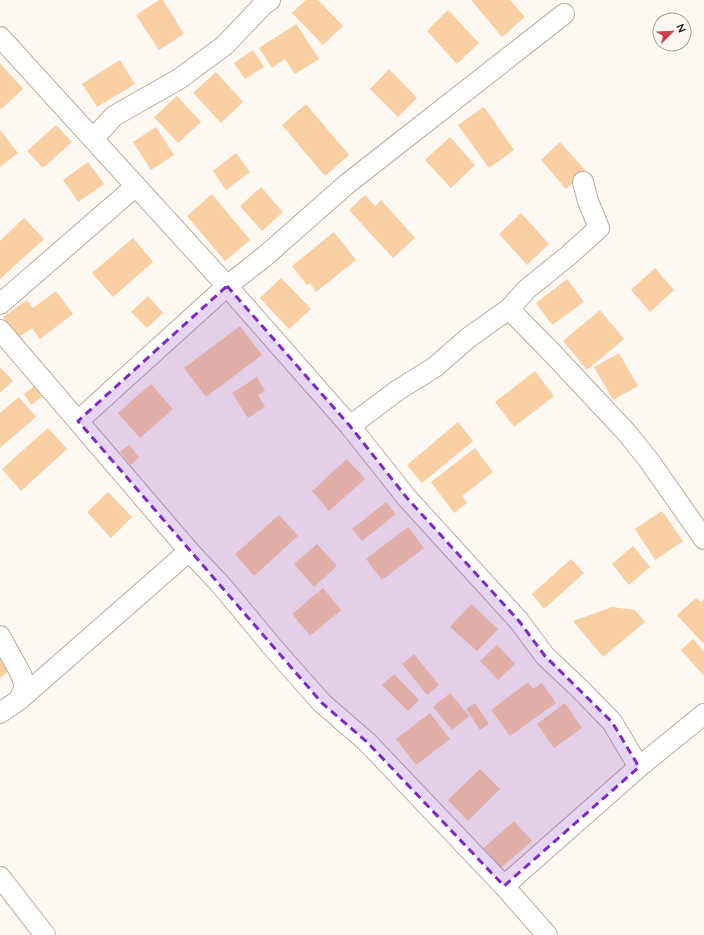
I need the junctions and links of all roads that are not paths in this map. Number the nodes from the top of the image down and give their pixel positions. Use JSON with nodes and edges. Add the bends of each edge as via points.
{"nodes":[{"id":1,"x":270,"y":0,"type":"edge"},
{"id":2,"x":564,"y":14,"type":"dead end"},
{"id":3,"x":0,"y":37,"type":"edge"},
{"id":4,"x":93,"y":139,"type":"junction"},
{"id":5,"x":583,"y":182,"type":"dead end"},
{"id":6,"x":136,"y":186,"type":"junction"},
{"id":7,"x":227,"y":286,"type":"junction"},
{"id":8,"x":0,"y":304,"type":"edge"},
{"id":9,"x":509,"y":309,"type":"junction"},
{"id":10,"x":0,"y":330,"type":"edge"},
{"id":11,"x":78,"y":421,"type":"junction"},
{"id":12,"x":350,"y":426,"type":"junction"},
{"id":13,"x":704,"y":539,"type":"edge"},
{"id":14,"x":189,"y":551,"type":"junction"},
{"id":15,"x":0,"y":636,"type":"edge"},
{"id":16,"x":19,"y":700,"type":"junction"},
{"id":17,"x":0,"y":713,"type":"edge"},
{"id":18,"x":704,"y":714,"type":"edge"},
{"id":19,"x":639,"y":767,"type":"junction"},
{"id":20,"x":0,"y":877,"type":"edge"},
{"id":21,"x":504,"y":886,"type":"junction"},
{"id":22,"x":45,"y":935,"type":"edge"},
{"id":23,"x":547,"y":935,"type":"edge"}],
"edges":[{"from":1,"to":4,"type":"street","via":[[225,45],[179,79],[114,116]]},
{"from":2,"to":7,"type":"street","via":[[347,184]]},
{"from":3,"to":4,"type":"street"},
{"from":4,"to":6,"type":"street"},
{"from":5,"to":9,"type":"street","via":[[599,228],[527,289]]},
{"from":6,"to":7,"type":"street"},
{"from":6,"to":8,"type":"street"},
{"from":7,"to":11,"type":"street"},
{"from":7,"to":12,"type":"street"},
{"from":9,"to":12,"type":"street","via":[[468,338],[435,367],[398,390]]},
{"from":9,"to":13,"type":"street","via":[[627,433]]},
{"from":10,"to":11,"type":"street"},
{"from":11,"to":14,"type":"street"},
{"from":12,"to":19,"type":"street","via":[[407,498],[519,621],[545,656],[612,722]]},
{"from":14,"to":16,"type":"street"},
{"from":14,"to":21,"type":"street","via":[[322,703],[367,742]]},
{"from":15,"to":16,"type":"street","via":[[25,686]]},
{"from":16,"to":17,"type":"street"},
{"from":18,"to":19,"type":"street"},
{"from":19,"to":21,"type":"street"},
{"from":20,"to":22,"type":"street"},
{"from":21,"to":23,"type":"street"}]}
